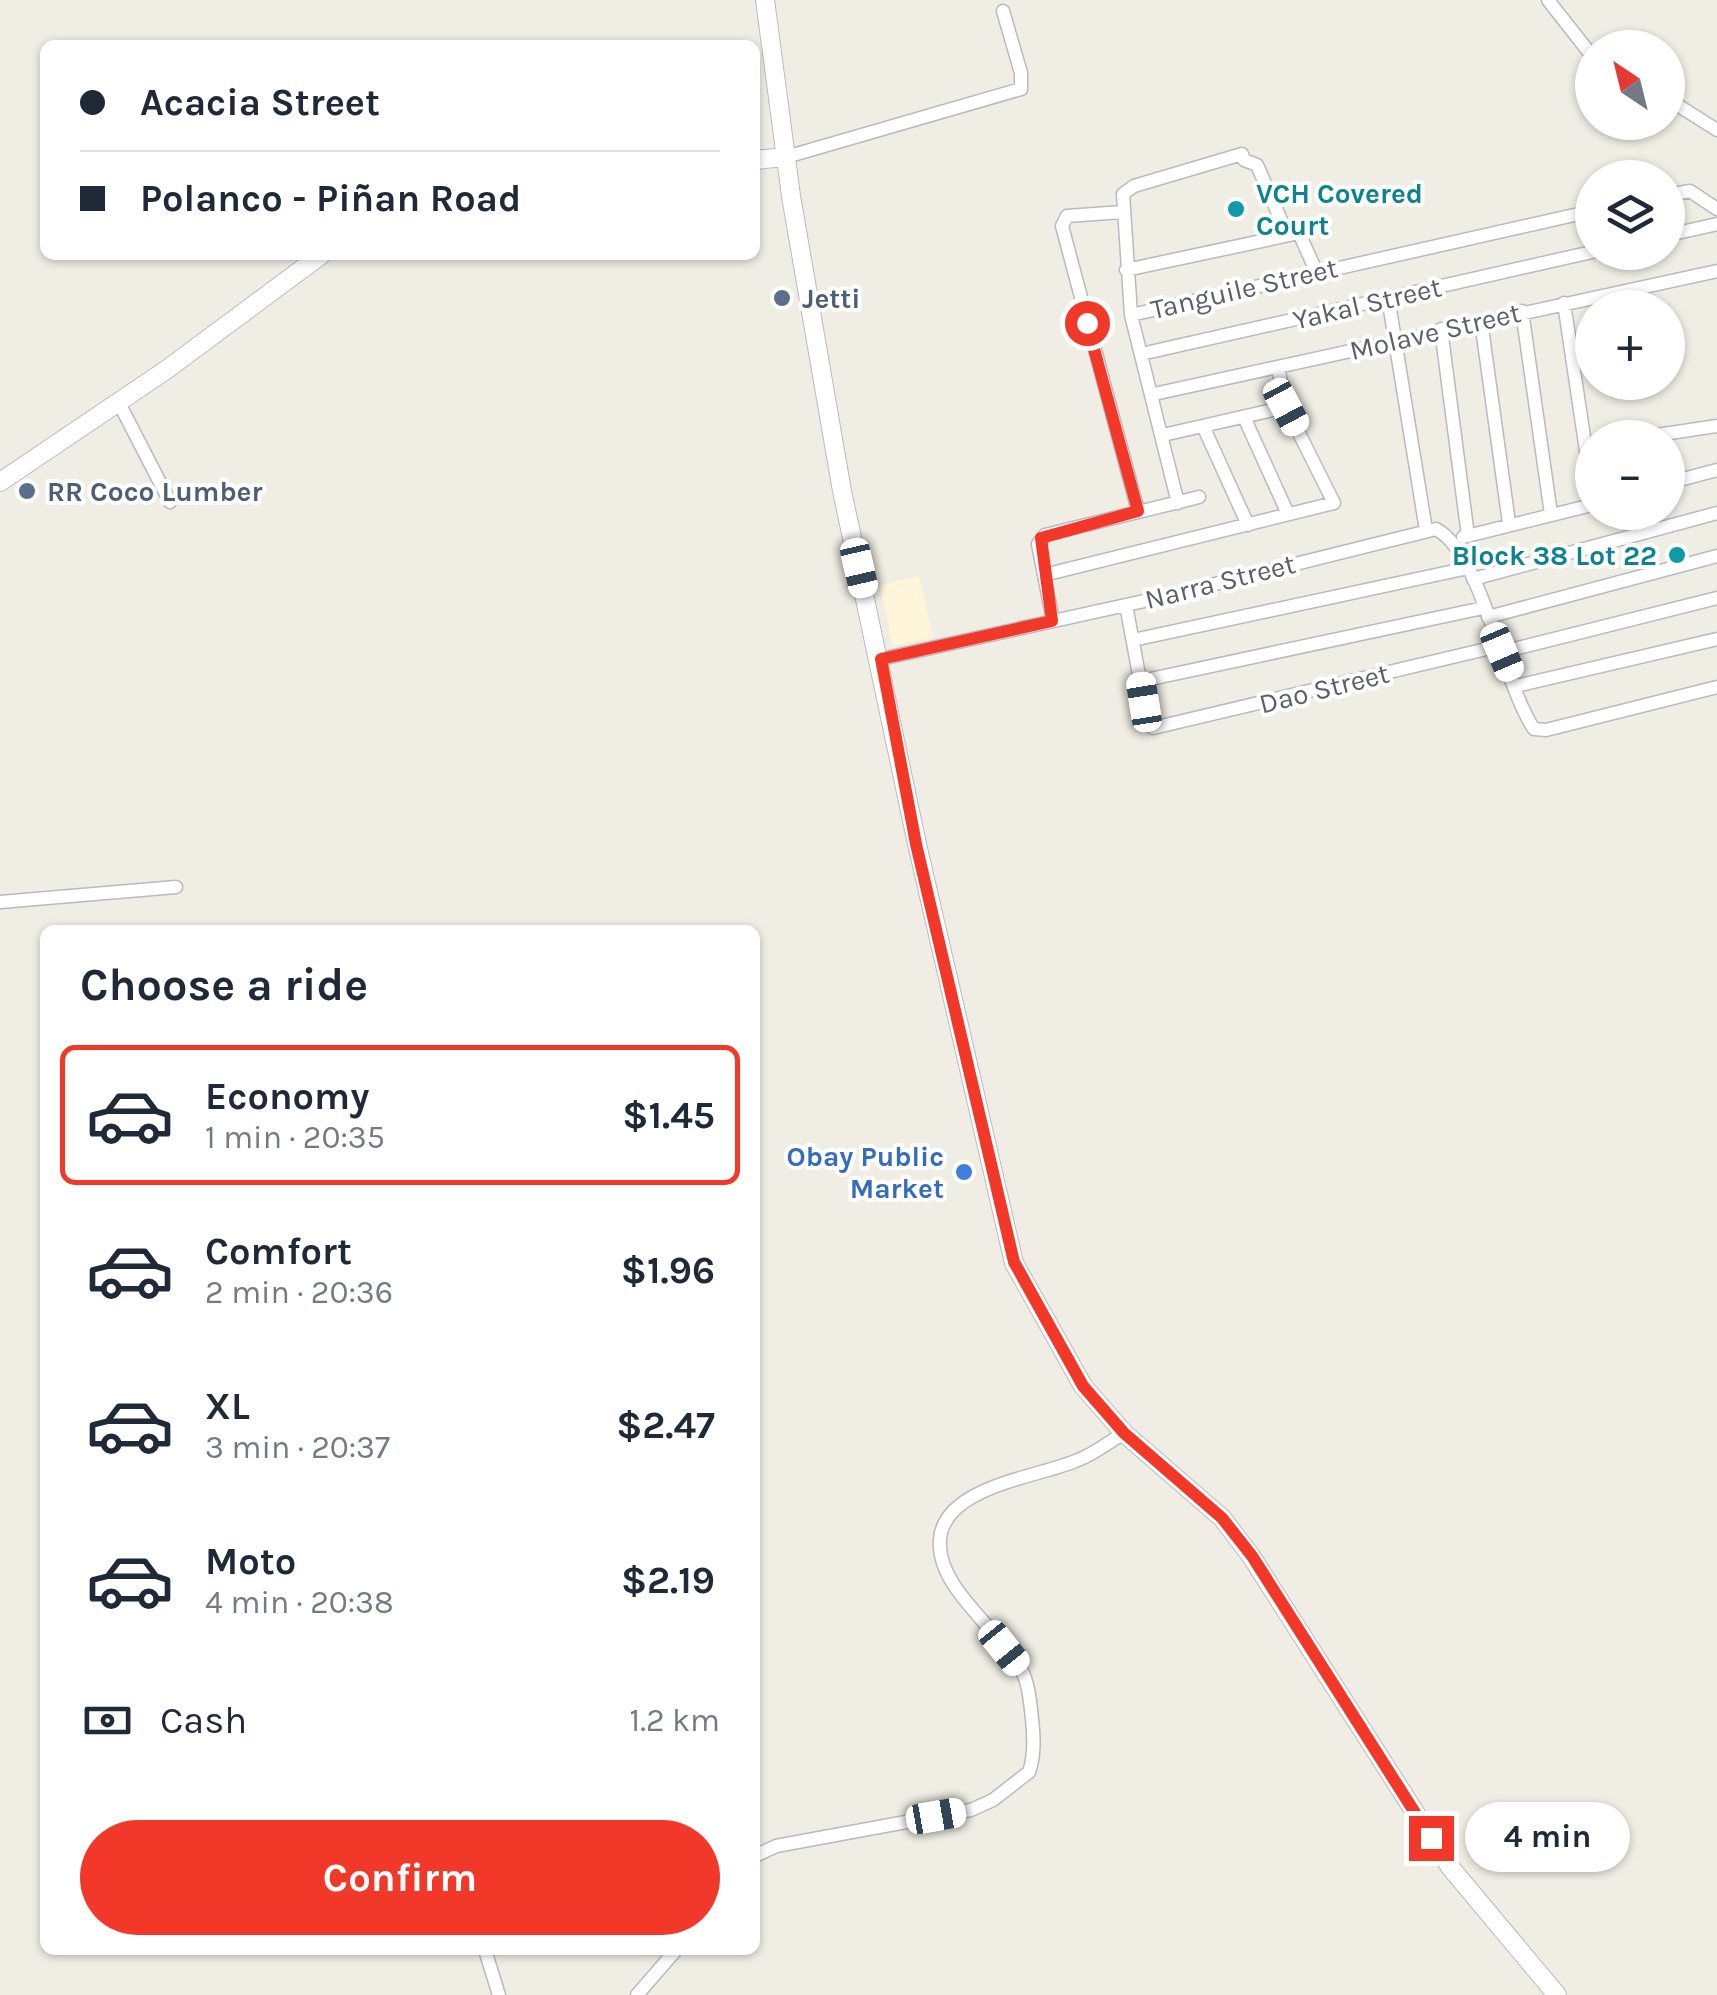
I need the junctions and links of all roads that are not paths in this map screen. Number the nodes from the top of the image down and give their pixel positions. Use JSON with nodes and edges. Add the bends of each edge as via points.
{"nodes":[{"id":1,"x":766,"y":0,"type":"edge"},
{"id":2,"x":1548,"y":0,"type":"edge"},
{"id":3,"x":1003,"y":11,"type":"dead end"},
{"id":4,"x":1575,"y":34,"type":"edge"},
{"id":5,"x":1685,"y":110,"type":"edge"},
{"id":6,"x":1717,"y":130,"type":"edge"},
{"id":7,"x":786,"y":157,"type":"junction"},
{"id":8,"x":760,"y":160,"type":"edge"},
{"id":9,"x":1685,"y":192,"type":"edge"},
{"id":10,"x":1717,"y":209,"type":"edge"},
{"id":11,"x":1122,"y":212,"type":"junction"},
{"id":12,"x":1575,"y":215,"type":"edge"},
{"id":13,"x":1717,"y":224,"type":"edge"},
{"id":14,"x":1685,"y":232,"type":"edge"},
{"id":15,"x":1293,"y":234,"type":"junction"},
{"id":16,"x":1575,"y":256,"type":"edge"},
{"id":17,"x":313,"y":260,"type":"edge"},
{"id":18,"x":1126,"y":270,"type":"junction"},
{"id":19,"x":1316,"y":271,"type":"junction"},
{"id":20,"x":1717,"y":272,"type":"edge"},
{"id":21,"x":1388,"y":297,"type":"junction"},
{"id":22,"x":1564,"y":303,"type":"junction"},
{"id":23,"x":1522,"y":311,"type":"junction"},
{"id":24,"x":1131,"y":315,"type":"junction"},
{"id":25,"x":1482,"y":321,"type":"junction"},
{"id":26,"x":1441,"y":329,"type":"junction"},
{"id":27,"x":1396,"y":339,"type":"junction"},
{"id":28,"x":1141,"y":354,"type":"junction"},
{"id":29,"x":1278,"y":367,"type":"junction"},
{"id":30,"x":1154,"y":394,"type":"junction"},
{"id":31,"x":119,"y":403,"type":"junction"},
{"id":32,"x":1286,"y":407,"type":"junction"},
{"id":33,"x":1244,"y":417,"type":"junction"},
{"id":34,"x":1584,"y":420,"type":"edge"},
{"id":35,"x":1203,"y":426,"type":"junction"},
{"id":36,"x":1717,"y":426,"type":"edge"},
{"id":37,"x":1685,"y":431,"type":"edge"},
{"id":38,"x":1162,"y":435,"type":"junction"},
{"id":39,"x":1717,"y":470,"type":"edge"},
{"id":40,"x":1685,"y":478,"type":"edge"},
{"id":41,"x":0,"y":482,"type":"edge"},
{"id":42,"x":1199,"y":497,"type":"dead end"},
{"id":43,"x":170,"y":502,"type":"dead end"},
{"id":44,"x":1178,"y":503,"type":"junction"},
{"id":45,"x":1575,"y":508,"type":"edge"},
{"id":46,"x":1138,"y":511,"type":"junction"},
{"id":47,"x":1717,"y":513,"type":"edge"},
{"id":48,"x":1288,"y":514,"type":"junction"},
{"id":49,"x":1550,"y":514,"type":"junction"},
{"id":50,"x":1509,"y":523,"type":"junction"},
{"id":51,"x":1248,"y":525,"type":"junction"},
{"id":52,"x":1426,"y":530,"type":"junction"},
{"id":53,"x":1468,"y":536,"type":"junction"},
{"id":54,"x":1447,"y":537,"type":"junction"},
{"id":55,"x":1717,"y":556,"type":"edge"},
{"id":56,"x":1470,"y":574,"type":"junction"},
{"id":57,"x":1044,"y":575,"type":"junction"},
{"id":58,"x":1717,"y":598,"type":"edge"},
{"id":59,"x":1126,"y":605,"type":"junction"},
{"id":60,"x":1485,"y":613,"type":"junction"},
{"id":61,"x":1052,"y":621,"type":"junction"},
{"id":62,"x":1133,"y":640,"type":"junction"},
{"id":63,"x":1717,"y":640,"type":"edge"},
{"id":64,"x":1500,"y":649,"type":"junction"},
{"id":65,"x":881,"y":659,"type":"junction"},
{"id":66,"x":1141,"y":681,"type":"junction"},
{"id":67,"x":1516,"y":686,"type":"junction"},
{"id":68,"x":1717,"y":687,"type":"edge"},
{"id":69,"x":176,"y":886,"type":"dead end"},
{"id":70,"x":0,"y":902,"type":"edge"},
{"id":71,"x":1124,"y":1433,"type":"junction"},
{"id":72,"x":760,"y":1854,"type":"edge"},
{"id":73,"x":487,"y":1955,"type":"edge"},
{"id":74,"x":672,"y":1955,"type":"edge"},
{"id":75,"x":499,"y":1995,"type":"edge"},
{"id":76,"x":637,"y":1995,"type":"edge"},
{"id":77,"x":1557,"y":1995,"type":"edge"}],
"edges":[{"from":1,"to":7,"type":"main road"},
{"from":2,"to":4,"type":"street"},
{"from":3,"to":7,"type":"street","via":[[1021,89]]},
{"from":5,"to":6,"type":"street"},
{"from":7,"to":8,"type":"main road"},
{"from":7,"to":65,"type":"main road","via":[[842,491]]},
{"from":9,"to":10,"type":"street"},
{"from":11,"to":15,"type":"street","via":[[1124,192],[1242,154],[1257,165]]},
{"from":11,"to":18,"type":"street"},
{"from":11,"to":46,"type":"street","via":[[1067,216],[1062,226]]},
{"from":12,"to":19,"type":"street","name":"Tanguile Street"},
{"from":13,"to":14,"type":"street"},
{"from":15,"to":18,"type":"street"},
{"from":15,"to":19,"type":"street"},
{"from":16,"to":21,"type":"street","name":"Yakal Street"},
{"from":17,"to":31,"type":"main road"},
{"from":18,"to":24,"type":"street"},
{"from":19,"to":24,"type":"street","name":"Tanguile Street"},
{"from":20,"to":22,"type":"street","name":"Molave Street"},
{"from":21,"to":27,"type":"street"},
{"from":21,"to":28,"type":"street","name":"Yakal Street"},
{"from":22,"to":23,"type":"street","name":"Molave Street"},
{"from":22,"to":34,"type":"street"},
{"from":23,"to":25,"type":"street","name":"Molave Street"},
{"from":23,"to":49,"type":"street"},
{"from":24,"to":28,"type":"street"},
{"from":25,"to":26,"type":"street","name":"Molave Street"},
{"from":25,"to":50,"type":"street"},
{"from":26,"to":27,"type":"street","name":"Molave Street"},
{"from":26,"to":53,"type":"street"},
{"from":27,"to":29,"type":"street","name":"Molave Street"},
{"from":27,"to":52,"type":"street"},
{"from":28,"to":30,"type":"street"},
{"from":29,"to":30,"type":"street","name":"Molave Street"},
{"from":29,"to":32,"type":"street"},
{"from":30,"to":38,"type":"street"},
{"from":31,"to":41,"type":"main road"},
{"from":31,"to":43,"type":"street"},
{"from":32,"to":33,"type":"street"},
{"from":32,"to":48,"type":"street","via":[[1336,499],[1331,506]]},
{"from":33,"to":35,"type":"street"},
{"from":33,"to":48,"type":"street"},
{"from":35,"to":38,"type":"street"},
{"from":35,"to":51,"type":"street"},
{"from":36,"to":37,"type":"street"},
{"from":38,"to":44,"type":"street"},
{"from":39,"to":40,"type":"street"},
{"from":42,"to":44,"type":"street"},
{"from":44,"to":46,"type":"street"},
{"from":45,"to":49,"type":"street"},
{"from":46,"to":57,"type":"street","via":[[1041,538]]},
{"from":47,"to":56,"type":"street"},
{"from":48,"to":51,"type":"street"},
{"from":49,"to":50,"type":"street"},
{"from":50,"to":53,"type":"street"},
{"from":51,"to":57,"type":"street"},
{"from":52,"to":54,"type":"street","name":"Narra Street"},
{"from":52,"to":59,"type":"street","name":"Narra Street"},
{"from":53,"to":54,"type":"street"},
{"from":54,"to":56,"type":"street"},
{"from":55,"to":60,"type":"street"},
{"from":56,"to":60,"type":"street"},
{"from":56,"to":62,"type":"street"},
{"from":57,"to":61,"type":"street"},
{"from":58,"to":64,"type":"street","name":"Dao Street"},
{"from":59,"to":61,"type":"street","name":"Narra Street"},
{"from":59,"to":62,"type":"street"},
{"from":60,"to":64,"type":"street"},
{"from":60,"to":66,"type":"street"},
{"from":61,"to":65,"type":"street","name":"Narra Street"},
{"from":62,"to":66,"type":"street"},
{"from":63,"to":67,"type":"street"},
{"from":64,"to":66,"type":"street","name":"Dao Street","via":[[1150,727]]},
{"from":64,"to":67,"type":"street"},
{"from":65,"to":71,"type":"main road","via":[[916,844],[1014,1262],[1083,1386]]},
{"from":67,"to":68,"type":"street","via":[[1534,728],[1546,730]]},
{"from":69,"to":70,"type":"street"},
{"from":71,"to":72,"type":"street","via":[[1079,1460],[989,1488],[943,1524],[946,1568],[1028,1685],[1029,1772],[970,1810]]},
{"from":71,"to":77,"type":"main road","via":[[1188,1485],[1252,1556],[1450,1867]]},
{"from":73,"to":75,"type":"street"},
{"from":74,"to":76,"type":"street"}]}
